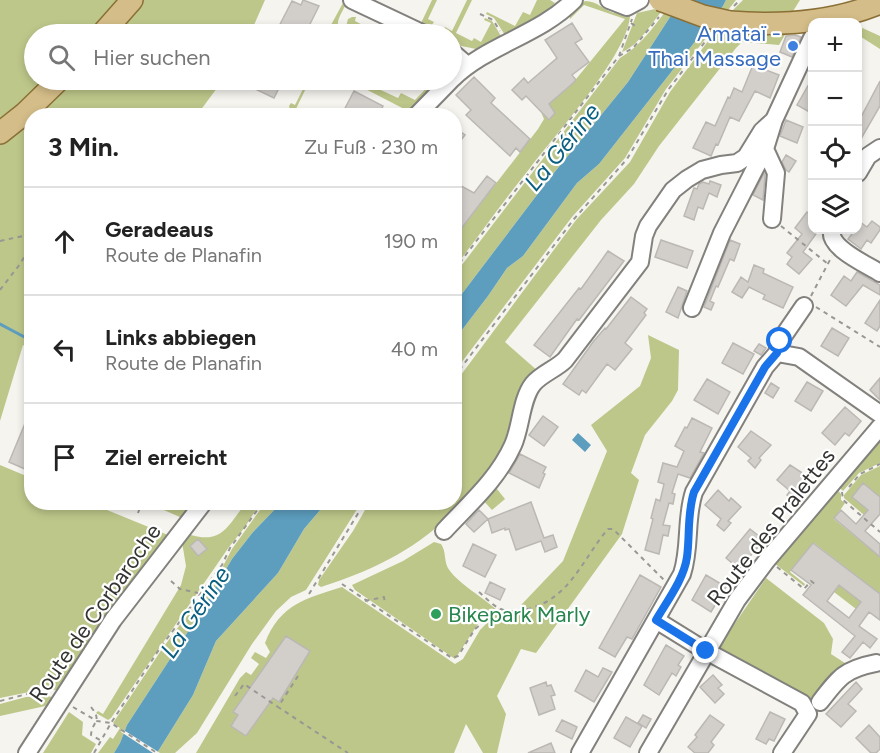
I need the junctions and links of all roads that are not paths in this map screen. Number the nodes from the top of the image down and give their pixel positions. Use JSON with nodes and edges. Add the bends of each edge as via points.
{"nodes":[{"id":1,"x":132,"y":0,"type":"edge"},
{"id":2,"x":352,"y":0,"type":"edge"},
{"id":3,"x":609,"y":0,"type":"edge"},
{"id":4,"x":880,"y":3,"type":"edge"},
{"id":5,"x":567,"y":4,"type":"edge"},
{"id":6,"x":660,"y":5,"type":"edge"},
{"id":7,"x":858,"y":5,"type":"edge"},
{"id":8,"x":637,"y":8,"type":"edge"},
{"id":9,"x":833,"y":18,"type":"edge"},
{"id":10,"x":111,"y":24,"type":"edge"},
{"id":11,"x":403,"y":24,"type":"edge"},
{"id":12,"x":808,"y":27,"type":"edge"},
{"id":13,"x":808,"y":43,"type":"edge"},
{"id":14,"x":462,"y":61,"type":"edge"},
{"id":15,"x":467,"y":65,"type":"junction"},
{"id":16,"x":462,"y":69,"type":"edge"},
{"id":17,"x":49,"y":90,"type":"edge"},
{"id":18,"x":441,"y":90,"type":"edge"},
{"id":19,"x":30,"y":108,"type":"edge"},
{"id":20,"x":424,"y":108,"type":"edge"},
{"id":21,"x":24,"y":114,"type":"edge"},
{"id":22,"x":774,"y":120,"type":"junction"},
{"id":23,"x":0,"y":133,"type":"edge"},
{"id":24,"x":880,"y":148,"type":"edge"},
{"id":25,"x":765,"y":149,"type":"junction"},
{"id":26,"x":862,"y":166,"type":"edge"},
{"id":27,"x":772,"y":219,"type":"road end"},
{"id":28,"x":835,"y":238,"type":"edge"},
{"id":29,"x":880,"y":273,"type":"edge"},
{"id":30,"x":804,"y":306,"type":"dead end"},
{"id":31,"x":692,"y":308,"type":"dead end"},
{"id":32,"x":777,"y":353,"type":"junction"},
{"id":33,"x":880,"y":414,"type":"edge"},
{"id":34,"x":880,"y":427,"type":"edge"},
{"id":35,"x":198,"y":510,"type":"edge"},
{"id":36,"x":444,"y":531,"type":"dead end"},
{"id":37,"x":656,"y":620,"type":"junction"},
{"id":38,"x":706,"y":651,"type":"junction"},
{"id":39,"x":879,"y":664,"type":"edge"},
{"id":40,"x":820,"y":702,"type":"dead end"},
{"id":41,"x":27,"y":753,"type":"edge"},
{"id":42,"x":580,"y":753,"type":"edge"},
{"id":43,"x":648,"y":753,"type":"edge"},
{"id":44,"x":782,"y":753,"type":"edge"}],
"edges":[{"from":1,"to":10,"type":"main road"},
{"from":2,"to":11,"type":"street"},
{"from":3,"to":8,"type":"street"},
{"from":4,"to":7,"type":"main road"},
{"from":5,"to":15,"type":"street","via":[[545,24]]},
{"from":6,"to":12,"type":"main road","bridge":true,"via":[[725,20]]},
{"from":7,"to":9,"type":"main road"},
{"from":13,"to":22,"type":"street"},
{"from":14,"to":15,"type":"street"},
{"from":15,"to":16,"type":"street"},
{"from":17,"to":19,"type":"main road"},
{"from":18,"to":20,"type":"street"},
{"from":21,"to":23,"type":"main road"},
{"from":22,"to":25,"type":"street"},
{"from":22,"to":36,"type":"street","via":[[746,157],[737,163],[702,170],[673,190],[648,226],[640,262],[566,360],[532,384],[503,466]]},
{"from":24,"to":26,"type":"street"},
{"from":25,"to":27,"type":"street","via":[[776,173]]},
{"from":25,"to":31,"type":"street","via":[[722,233]]},
{"from":28,"to":29,"type":"street"},
{"from":30,"to":32,"type":"street","via":[[780,341]]},
{"from":32,"to":33,"type":"street","via":[[799,357]]},
{"from":32,"to":37,"type":"street","via":[[765,367],[694,492],[689,508],[687,558]]},
{"from":34,"to":38,"type":"street","name":"Route des Pralettes","via":[[838,488],[767,560]]},
{"from":35,"to":41,"type":"street","name":"Route de Corbaroche","via":[[113,620]]},
{"from":37,"to":38,"type":"street"},
{"from":37,"to":42,"type":"street"},
{"from":38,"to":43,"type":"street","name":"Route des Pralettes"},
{"from":38,"to":44,"type":"street","via":[[802,703],[808,714]]},
{"from":39,"to":40,"type":"street","via":[[856,667],[836,680]]}]}
